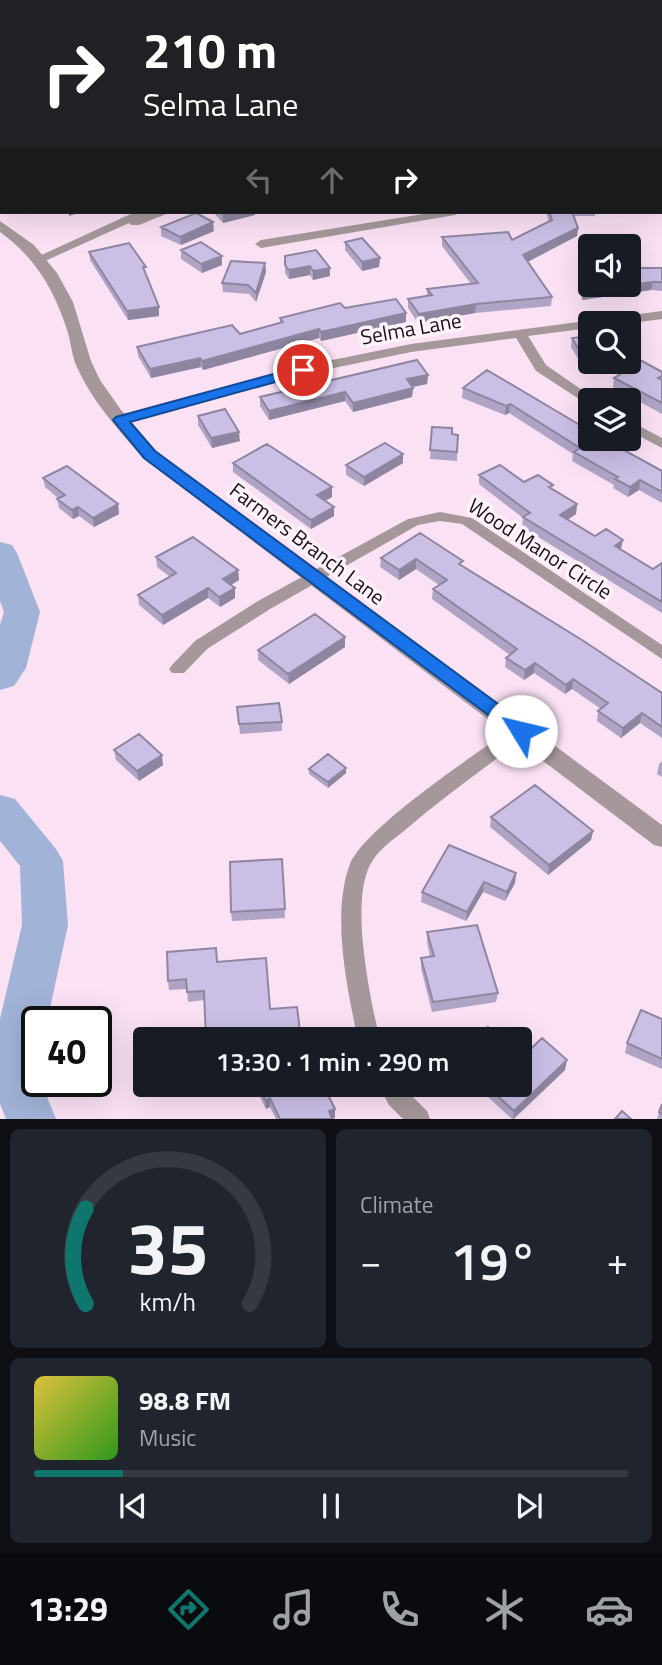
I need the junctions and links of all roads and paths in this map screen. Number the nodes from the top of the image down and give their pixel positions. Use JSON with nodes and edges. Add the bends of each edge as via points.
{"nodes":[{"id":1,"x":140,"y":214,"type":"edge"},
{"id":2,"x":160,"y":214,"type":"edge"},
{"id":3,"x":443,"y":214,"type":"edge"},
{"id":4,"x":0,"y":225,"type":"edge"},
{"id":5,"x":112,"y":228,"type":"junction"},
{"id":6,"x":261,"y":244,"type":"dead end"},
{"id":7,"x":41,"y":257,"type":"junction"},
{"id":8,"x":662,"y":315,"type":"edge"},
{"id":9,"x":641,"y":318,"type":"edge"},
{"id":10,"x":578,"y":326,"type":"edge"},
{"id":11,"x":519,"y":333,"type":"junction"},
{"id":12,"x":578,"y":394,"type":"edge"},
{"id":13,"x":121,"y":420,"type":"junction"},
{"id":14,"x":641,"y":432,"type":"edge"},
{"id":15,"x":662,"y":444,"type":"edge"},
{"id":16,"x":314,"y":578,"type":"junction"},
{"id":17,"x":662,"y":653,"type":"edge"},
{"id":18,"x":178,"y":669,"type":"dead end"},
{"id":19,"x":521,"y":731,"type":"junction"},
{"id":20,"x":662,"y":838,"type":"edge"},
{"id":21,"x":366,"y":1027,"type":"edge"},
{"id":22,"x":397,"y":1097,"type":"edge"},
{"id":23,"x":419,"y":1119,"type":"edge"}],
"edges":[{"from":1,"to":5,"type":"street"},
{"from":2,"to":5,"type":"street"},
{"from":3,"to":6,"type":"street"},
{"from":4,"to":7,"type":"street","name":"Farmers Branch Lane"},
{"from":5,"to":7,"type":"street"},
{"from":7,"to":13,"type":"street","name":"Farmers Branch Lane","via":[[63,297],[84,365],[102,399]]},
{"from":8,"to":9,"type":"street","name":"Selma Lane"},
{"from":10,"to":11,"type":"street","name":"Selma Lane"},
{"from":11,"to":12,"type":"street","via":[[541,368]]},
{"from":11,"to":13,"type":"street","name":"Selma Lane","via":[[303,370]]},
{"from":13,"to":16,"type":"street","name":"Farmers Branch Lane","via":[[149,454]]},
{"from":14,"to":15,"type":"street"},
{"from":16,"to":17,"type":"street","name":"Wood Manor Circle","via":[[413,522],[453,516]]},
{"from":16,"to":18,"type":"street","name":"Wood Manor Circle","via":[[201,645]]},
{"from":16,"to":19,"type":"street","name":"Farmers Branch Lane"},
{"from":19,"to":20,"type":"street","name":"Farmers Branch Lane"},
{"from":19,"to":21,"type":"street","via":[[393,828],[360,862],[351,902]]},
{"from":22,"to":23,"type":"street"}]}
